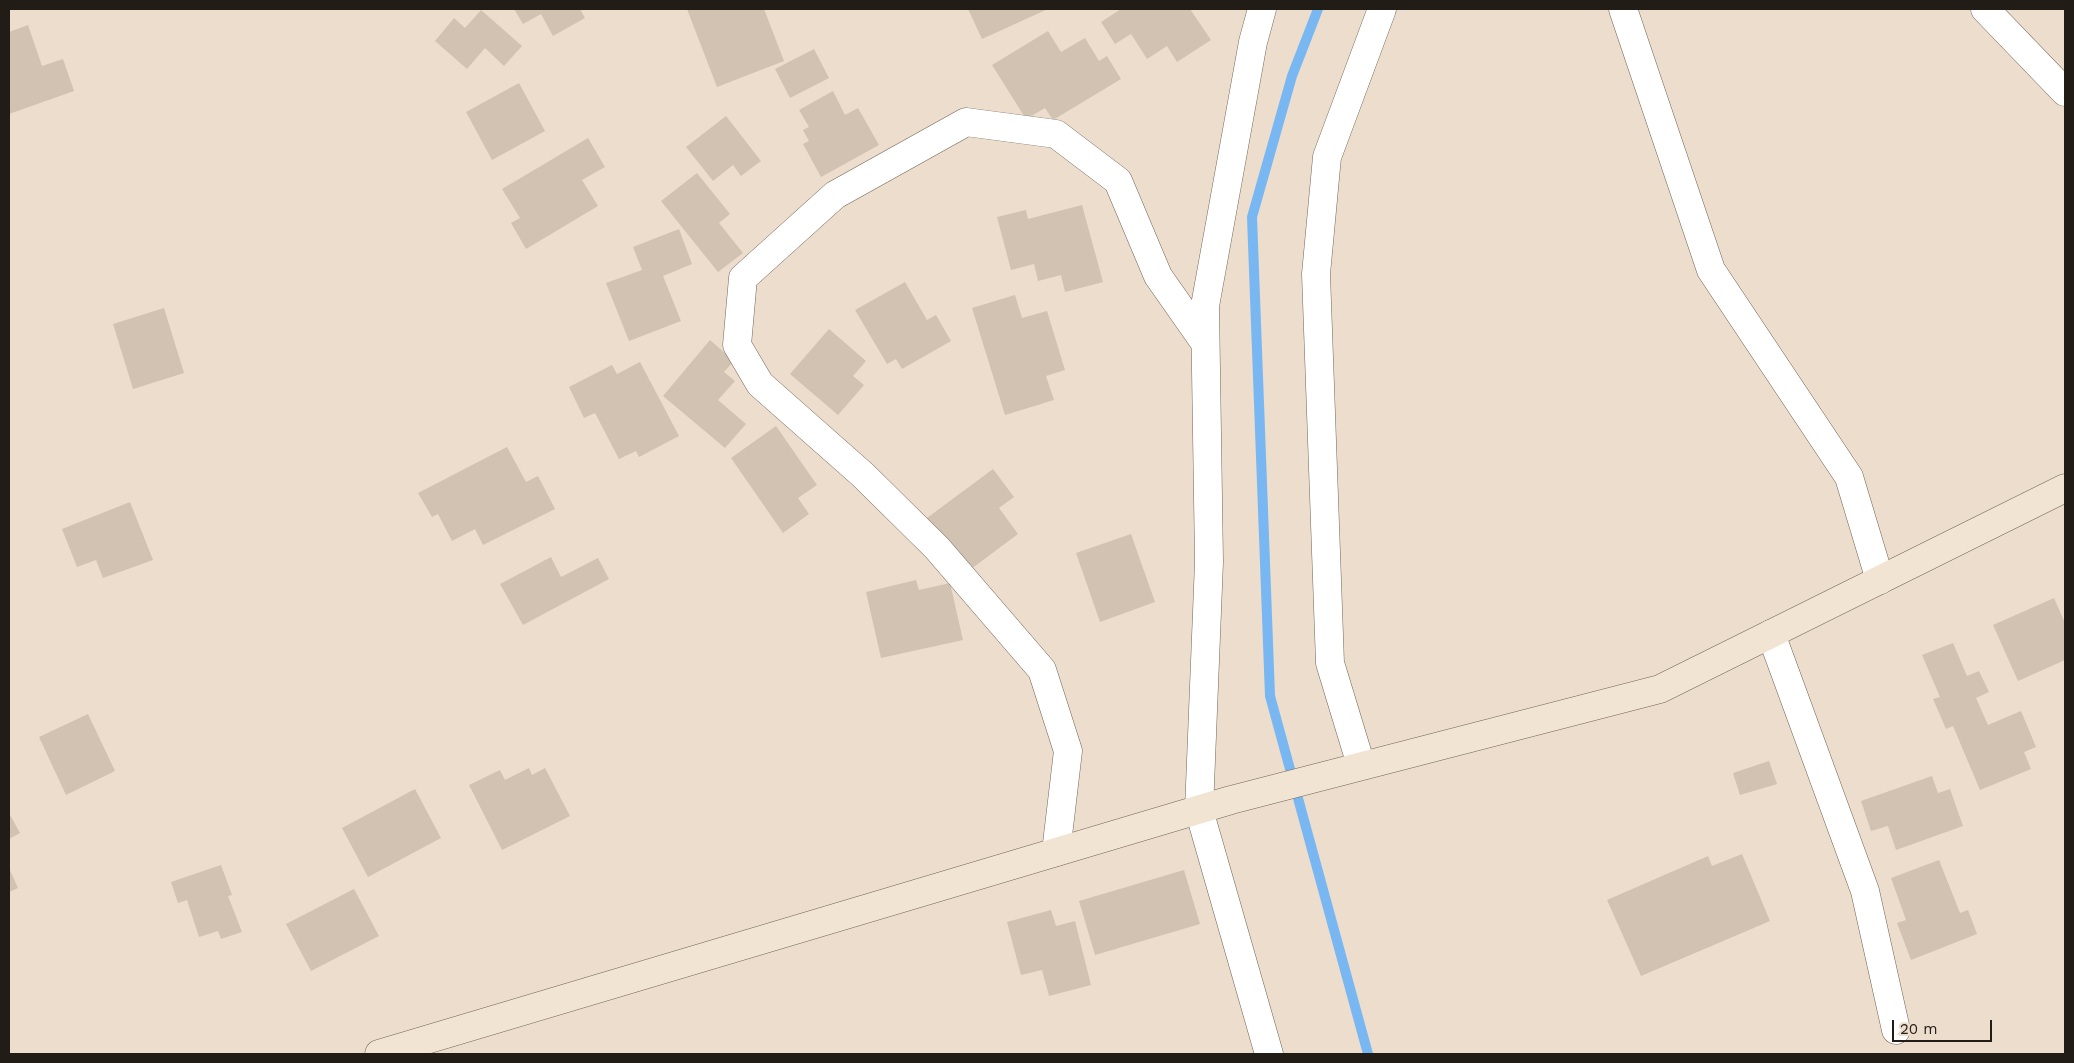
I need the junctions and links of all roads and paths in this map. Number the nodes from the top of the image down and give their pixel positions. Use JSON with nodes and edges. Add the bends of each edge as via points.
{"nodes":[{"id":1,"x":1262,"y":9,"type":"edge"},
{"id":2,"x":1382,"y":9,"type":"edge"},
{"id":3,"x":1623,"y":9,"type":"edge"},
{"id":4,"x":1985,"y":9,"type":"edge"},
{"id":5,"x":2065,"y":92,"type":"edge"},
{"id":6,"x":1205,"y":344,"type":"junction"},
{"id":7,"x":2065,"y":488,"type":"edge"},
{"id":8,"x":1880,"y":580,"type":"junction"},
{"id":9,"x":1771,"y":634,"type":"junction"},
{"id":10,"x":1353,"y":768,"type":"junction"},
{"id":11,"x":1199,"y":810,"type":"junction"},
{"id":12,"x":1056,"y":852,"type":"junction"},
{"id":13,"x":1896,"y":1030,"type":"dead end"},
{"id":14,"x":379,"y":1054,"type":"edge"},
{"id":15,"x":1269,"y":1054,"type":"edge"}],
"edges":[{"from":1,"to":6,"type":"street","via":[[1253,42],[1205,306]]},
{"from":2,"to":10,"type":"street","via":[[1327,157],[1316,274],[1330,663]]},
{"from":3,"to":8,"type":"street","via":[[1711,270],[1849,477]]},
{"from":4,"to":5,"type":"street"},
{"from":6,"to":11,"type":"street","via":[[1209,562]]},
{"from":6,"to":12,"type":"street","via":[[1158,276],[1118,181],[1056,134],[966,122],[835,195],[743,278],[736,345],[760,384],[864,475],[937,548],[1042,670],[1068,751]]},
{"from":7,"to":8,"type":"main road"},
{"from":8,"to":9,"type":"main road"},
{"from":9,"to":10,"type":"main road","via":[[1660,689]]},
{"from":9,"to":13,"type":"street","via":[[1865,891]]},
{"from":10,"to":11,"type":"main road"},
{"from":11,"to":12,"type":"main road"},
{"from":11,"to":15,"type":"street"},
{"from":12,"to":14,"type":"main road"}]}
